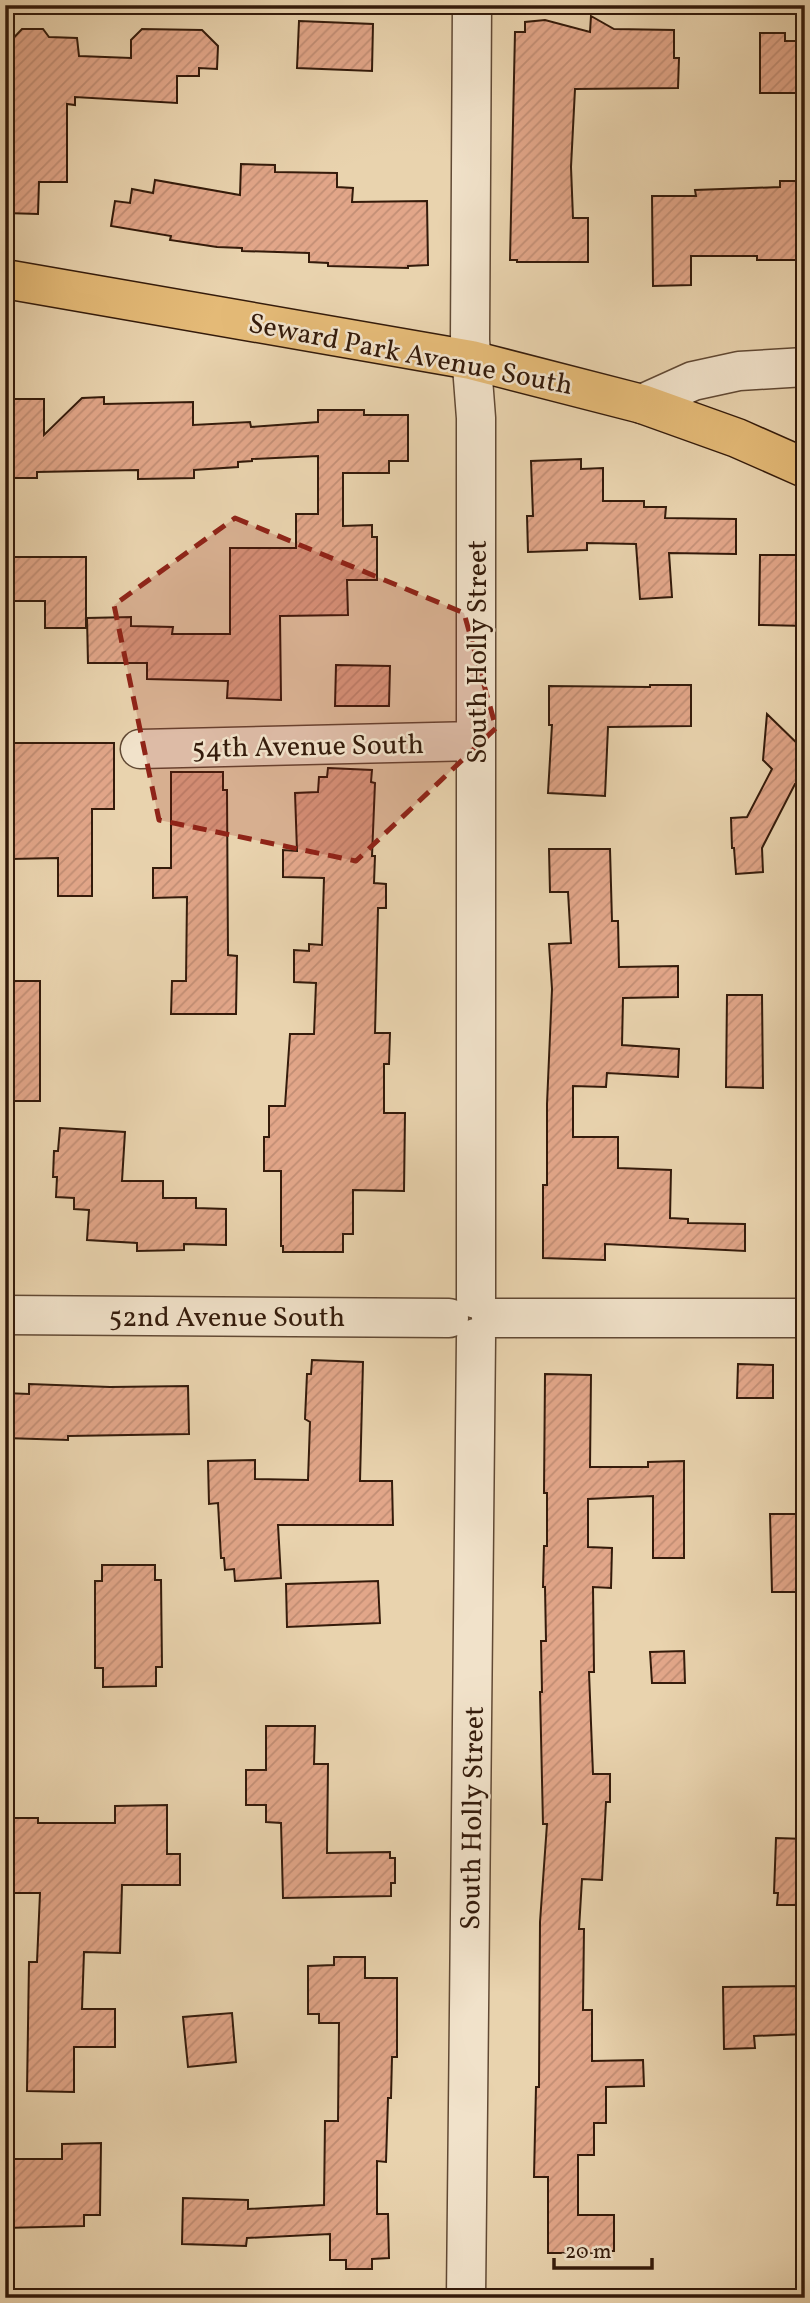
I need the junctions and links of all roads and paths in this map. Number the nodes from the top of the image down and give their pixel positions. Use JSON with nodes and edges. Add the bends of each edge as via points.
{"nodes":[{"id":1,"x":472,"y":5,"type":"edge"},
{"id":2,"x":5,"y":279,"type":"edge"},
{"id":3,"x":471,"y":360,"type":"junction"},
{"id":4,"x":805,"y":368,"type":"edge"},
{"id":5,"x":642,"y":404,"type":"junction"},
{"id":6,"x":805,"y":468,"type":"edge"},
{"id":7,"x":476,"y":741,"type":"junction"},
{"id":8,"x":141,"y":749,"type":"dead end"},
{"id":9,"x":5,"y":1315,"type":"edge"},
{"id":10,"x":473,"y":1318,"type":"junction"},
{"id":11,"x":805,"y":1318,"type":"edge"},
{"id":12,"x":466,"y":2298,"type":"edge"}],
"edges":[{"from":1,"to":3,"type":"street","name":"South Holly Street"},
{"from":2,"to":3,"type":"main road","name":"Seward Park Avenue South"},
{"from":3,"to":5,"type":"main road","name":"Seward Park Avenue South"},
{"from":3,"to":7,"type":"street","name":"South Holly Street","via":[[476,418]]},
{"from":4,"to":5,"type":"street","via":[[740,371],[693,381]]},
{"from":5,"to":6,"type":"main road","name":"Seward Park Avenue South"},
{"from":7,"to":8,"type":"street","name":"54th Avenue South"},
{"from":7,"to":10,"type":"street","name":"South Holly Street"},
{"from":9,"to":10,"type":"street","name":"52nd Avenue South"},
{"from":10,"to":11,"type":"street","name":"52nd Avenue South"},
{"from":10,"to":12,"type":"street","name":"South Holly Street"}]}
